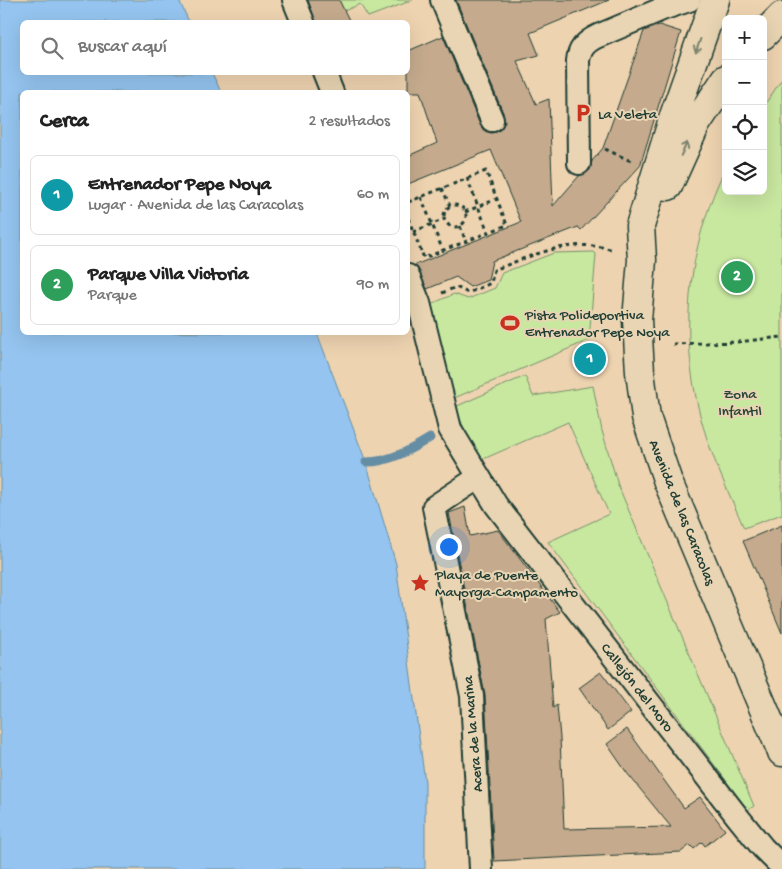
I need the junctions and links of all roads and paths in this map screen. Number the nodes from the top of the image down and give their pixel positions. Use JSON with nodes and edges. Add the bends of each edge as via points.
{"nodes":[{"id":1,"x":294,"y":0,"type":"edge"},
{"id":2,"x":442,"y":0,"type":"edge"},
{"id":3,"x":689,"y":0,"type":"edge"},
{"id":4,"x":714,"y":0,"type":"edge"},
{"id":5,"x":782,"y":16,"type":"edge"},
{"id":6,"x":302,"y":20,"type":"edge"},
{"id":7,"x":767,"y":31,"type":"edge"},
{"id":8,"x":325,"y":75,"type":"edge"},
{"id":9,"x":722,"y":85,"type":"edge"},
{"id":10,"x":331,"y":90,"type":"edge"},
{"id":11,"x":492,"y":120,"type":"dead end"},
{"id":12,"x":603,"y":148,"type":"dead end"},
{"id":13,"x":579,"y":163,"type":"dead end"},
{"id":14,"x":640,"y":166,"type":"dead end"},
{"id":15,"x":467,"y":178,"type":"junction"},
{"id":16,"x":442,"y":188,"type":"junction"},
{"id":17,"x":421,"y":197,"type":"junction"},
{"id":18,"x":497,"y":199,"type":"junction"},
{"id":19,"x":410,"y":201,"type":"edge"},
{"id":20,"x":450,"y":206,"type":"junction"},
{"id":21,"x":478,"y":207,"type":"junction"},
{"id":22,"x":465,"y":212,"type":"junction"},
{"id":23,"x":445,"y":219,"type":"junction"},
{"id":24,"x":410,"y":224,"type":"edge"},
{"id":25,"x":432,"y":224,"type":"junction"},
{"id":26,"x":460,"y":226,"type":"junction"},
{"id":27,"x":413,"y":232,"type":"junction"},
{"id":28,"x":488,"y":232,"type":"junction"},
{"id":29,"x":466,"y":242,"type":"junction"},
{"id":30,"x":421,"y":251,"type":"junction"},
{"id":31,"x":443,"y":251,"type":"junction"},
{"id":32,"x":416,"y":254,"type":"dead end"},
{"id":33,"x":642,"y":260,"type":"junction"},
{"id":34,"x":410,"y":281,"type":"edge"},
{"id":35,"x":419,"y":303,"type":"junction"},
{"id":36,"x":782,"y":337,"type":"edge"},
{"id":37,"x":673,"y":344,"type":"dead end"},
{"id":38,"x":480,"y":477,"type":"junction"},
{"id":39,"x":782,"y":752,"type":"edge"},
{"id":40,"x":782,"y":867,"type":"edge"},
{"id":41,"x":480,"y":869,"type":"edge"}],
"edges":[{"from":1,"to":6,"type":"street"},
{"from":2,"to":11,"type":"street"},
{"from":3,"to":13,"type":"street","via":[[598,36],[580,51]]},
{"from":4,"to":33,"type":"street","name":"Avenida de las Caracolas","one_way":true,"via":[[640,226]]},
{"from":5,"to":7,"type":"street"},
{"from":8,"to":10,"type":"street"},
{"from":33,"to":9,"type":"street","name":"Avenida de las Caracolas","one_way":true,"via":[[671,176],[696,124]]},
{"from":12,"to":14,"type":"path"},
{"from":15,"to":16,"type":"path"},
{"from":15,"to":18,"type":"path","via":[[486,171]]},
{"from":15,"to":21,"type":"path"},
{"from":16,"to":17,"type":"path"},
{"from":16,"to":20,"type":"path"},
{"from":17,"to":19,"type":"path"},
{"from":17,"to":25,"type":"path"},
{"from":18,"to":21,"type":"path"},
{"from":18,"to":28,"type":"path","via":[[507,224]]},
{"from":20,"to":22,"type":"path","via":[[461,206]]},
{"from":20,"to":23,"type":"path","via":[[445,212]]},
{"from":21,"to":22,"type":"path"},
{"from":21,"to":28,"type":"path"},
{"from":22,"to":26,"type":"path","via":[[465,221]]},
{"from":23,"to":25,"type":"path"},
{"from":23,"to":26,"type":"path","via":[[450,225]]},
{"from":24,"to":27,"type":"path"},
{"from":25,"to":27,"type":"path"},
{"from":25,"to":31,"type":"path"},
{"from":26,"to":29,"type":"path"},
{"from":27,"to":30,"type":"path"},
{"from":28,"to":29,"type":"path"},
{"from":29,"to":31,"type":"path"},
{"from":30,"to":31,"type":"path","via":[[424,258]]},
{"from":30,"to":32,"type":"path"},
{"from":33,"to":35,"type":"path","via":[[610,249],[578,245],[553,247],[494,270],[491,283],[468,293],[456,287]]},
{"from":33,"to":39,"type":"street","name":"Avenida de las Caracolas","via":[[637,320],[646,417],[668,482]]},
{"from":34,"to":35,"type":"street"},
{"from":35,"to":38,"type":"street","via":[[450,429]]},
{"from":36,"to":37,"type":"path"},
{"from":38,"to":40,"type":"street","name":"Callejón del Moro","via":[[496,505],[742,822]]},
{"from":38,"to":41,"type":"street","name":"Acera de la Marina","via":[[434,507],[472,696]]}]}
